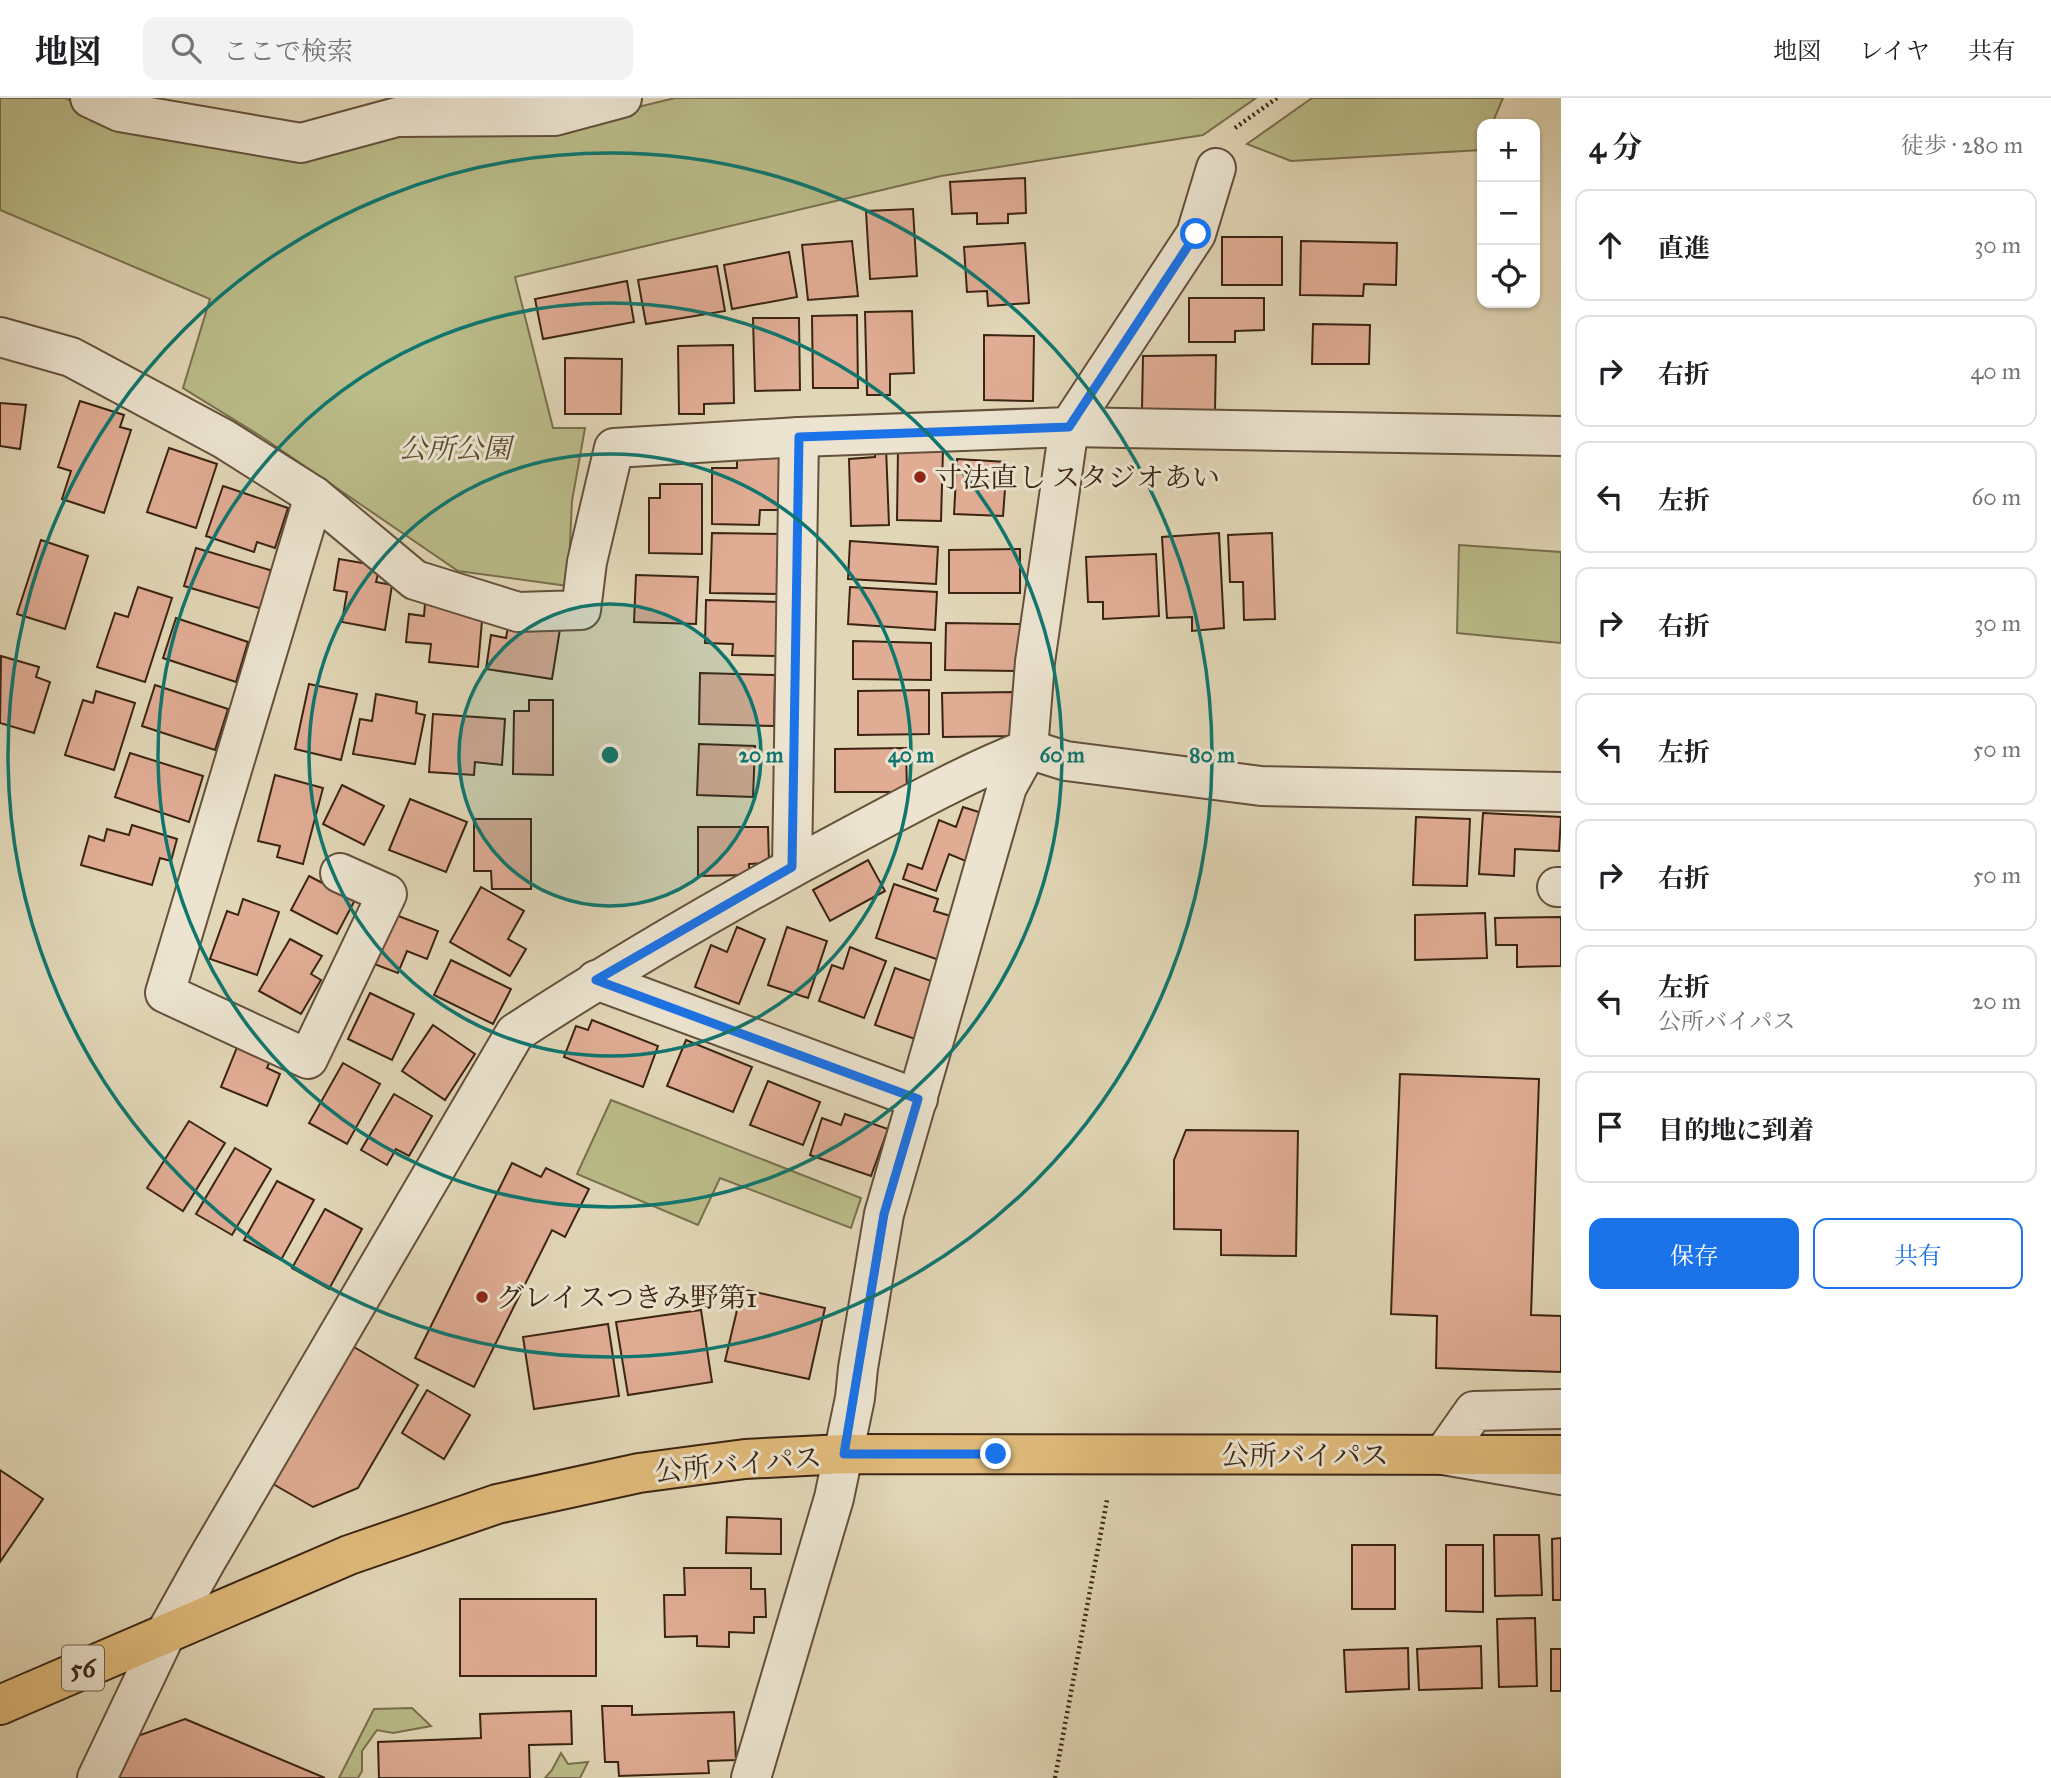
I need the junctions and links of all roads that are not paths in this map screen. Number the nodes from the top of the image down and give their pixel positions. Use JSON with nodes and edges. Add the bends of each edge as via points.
{"nodes":[{"id":1,"x":90,"y":98,"type":"edge"},
{"id":2,"x":622,"y":98,"type":"edge"},
{"id":3,"x":1216,"y":167,"type":"dead end"},
{"id":4,"x":0,"y":337,"type":"edge"},
{"id":5,"x":1069,"y":427,"type":"junction"},
{"id":6,"x":1561,"y":436,"type":"edge"},
{"id":7,"x":799,"y":437,"type":"junction"},
{"id":8,"x":314,"y":496,"type":"junction"},
{"id":9,"x":1028,"y":749,"type":"junction"},
{"id":10,"x":1561,"y":792,"type":"edge"},
{"id":11,"x":792,"y":867,"type":"junction"},
{"id":12,"x":340,"y":873,"type":"dead end"},
{"id":13,"x":596,"y":980,"type":"junction"},
{"id":14,"x":918,"y":1099,"type":"junction"},
{"id":15,"x":1561,"y":1409,"type":"edge"},
{"id":16,"x":844,"y":1454,"type":"junction"},
{"id":17,"x":1443,"y":1455,"type":"junction"},
{"id":18,"x":1561,"y":1455,"type":"edge"},
{"id":19,"x":1561,"y":1475,"type":"edge"},
{"id":20,"x":167,"y":1631,"type":"junction"},
{"id":21,"x":0,"y":1704,"type":"edge"},
{"id":22,"x":97,"y":1778,"type":"edge"},
{"id":23,"x":751,"y":1778,"type":"edge"}],
"edges":[{"from":1,"to":2,"type":"street","via":[[120,111],[301,144],[397,117],[555,116]]},
{"from":3,"to":5,"type":"street","via":[[1196,234]]},
{"from":4,"to":8,"type":"street","via":[[71,357],[224,439]]},
{"from":5,"to":6,"type":"street"},
{"from":5,"to":7,"type":"street"},
{"from":5,"to":9,"type":"street","via":[[1035,662]]},
{"from":7,"to":8,"type":"street","via":[[614,448],[587,562],[581,610],[518,612],[415,580]]},
{"from":7,"to":11,"type":"street"},
{"from":8,"to":12,"type":"street","via":[[165,993],[308,1059],[387,894]]},
{"from":9,"to":10,"type":"street","via":[[1066,761],[1261,786]]},
{"from":9,"to":11,"type":"street","via":[[980,768]]},
{"from":9,"to":14,"type":"street","via":[[1007,788]]},
{"from":11,"to":13,"type":"street"},
{"from":13,"to":14,"type":"street"},
{"from":13,"to":20,"type":"street","via":[[515,1033]]},
{"from":14,"to":16,"type":"street","via":[[884,1214]]},
{"from":15,"to":17,"type":"street","via":[[1474,1411]]},
{"from":16,"to":17,"type":"main road","name":"公所バイパス","number":"56"},
{"from":16,"to":20,"type":"main road","name":"公所バイパス","number":"56","via":[[745,1459],[639,1473],[497,1504],[349,1555]]},
{"from":16,"to":23,"type":"street"},
{"from":17,"to":18,"type":"main road","name":"公所バイパス","number":"56"},
{"from":17,"to":19,"type":"street"},
{"from":20,"to":21,"type":"main road","name":"公所バイパス","number":"56"},
{"from":20,"to":22,"type":"street"}]}
